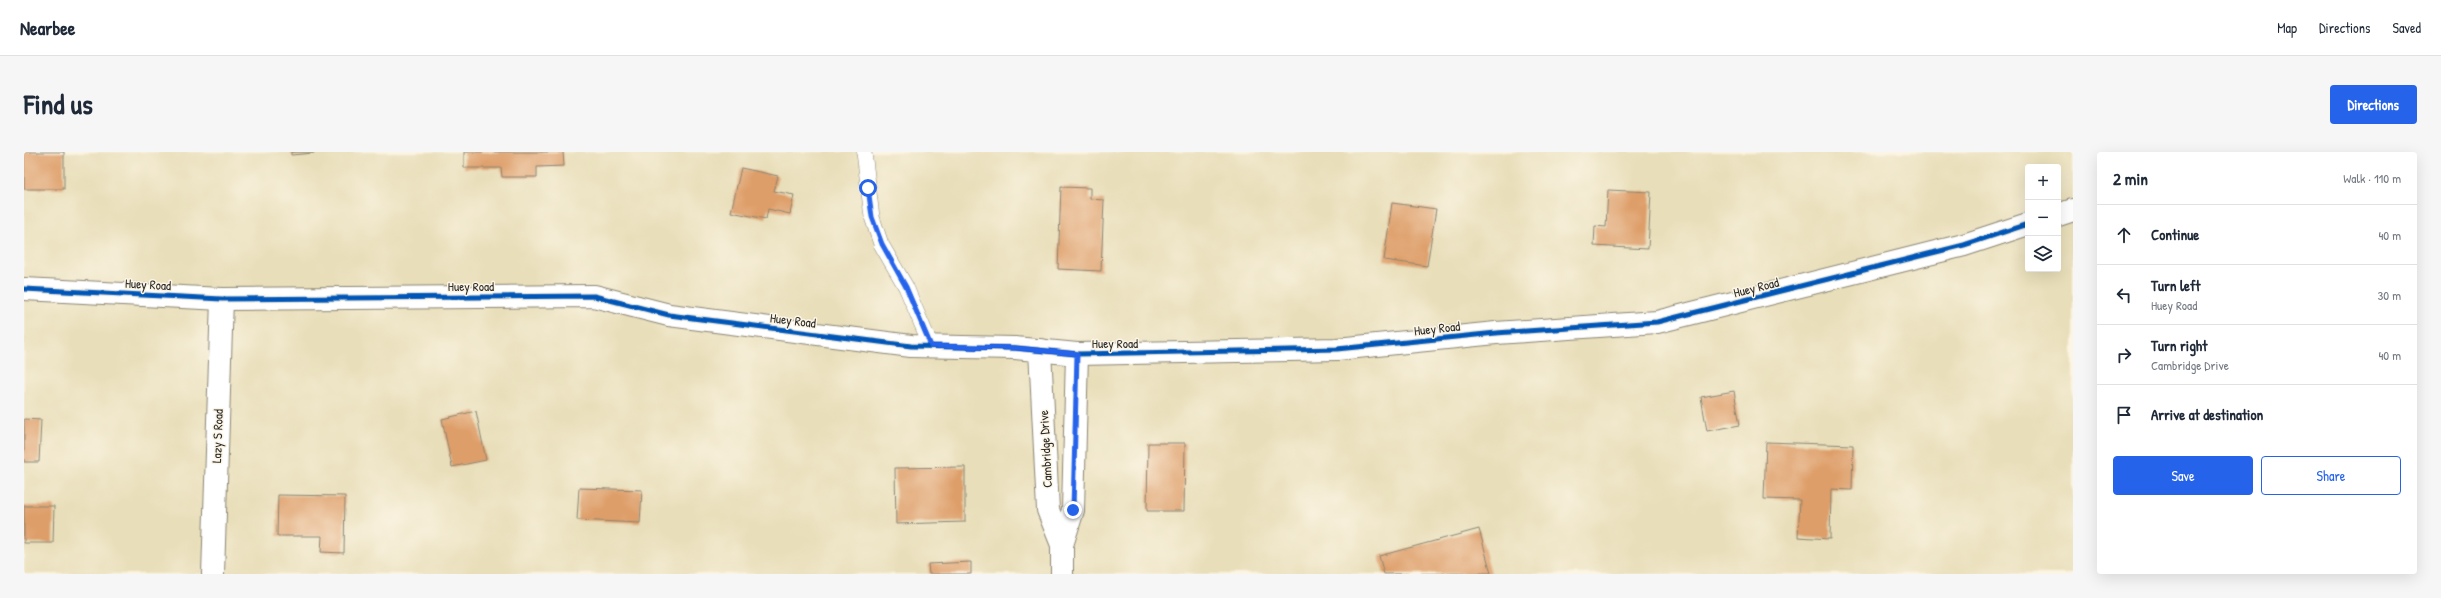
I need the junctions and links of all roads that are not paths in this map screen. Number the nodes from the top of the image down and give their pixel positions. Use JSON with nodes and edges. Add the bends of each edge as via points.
{"nodes":[{"id":1,"x":864,"y":152,"type":"edge"},
{"id":2,"x":2073,"y":210,"type":"edge"},
{"id":3,"x":2061,"y":214,"type":"edge"},
{"id":4,"x":2025,"y":225,"type":"edge"},
{"id":5,"x":24,"y":289,"type":"edge"},
{"id":6,"x":222,"y":299,"type":"junction"},
{"id":7,"x":931,"y":346,"type":"junction"},
{"id":8,"x":1040,"y":350,"type":"junction"},
{"id":9,"x":1077,"y":354,"type":"junction"},
{"id":10,"x":1062,"y":545,"type":"junction"},
{"id":11,"x":213,"y":574,"type":"edge"},
{"id":12,"x":1062,"y":574,"type":"edge"}],
"edges":[{"from":1,"to":7,"type":"lane","via":[[872,217],[882,244],[906,287]]},
{"from":2,"to":3,"type":"street"},
{"from":4,"to":9,"type":"street","name":"Huey Road","via":[[1964,245],[1657,322],[1496,333],[1337,349]]},
{"from":5,"to":6,"type":"street","name":"Huey Road"},
{"from":6,"to":7,"type":"street","name":"Huey Road","via":[[594,296],[669,315],[911,346]]},
{"from":6,"to":11,"type":"street","name":"Lazy S Road"},
{"from":7,"to":8,"type":"street","name":"Huey Road"},
{"from":8,"to":9,"type":"street","name":"Huey Road"},
{"from":8,"to":10,"type":"street","name":"Cambridge Drive","via":[[1048,510]]},
{"from":9,"to":10,"type":"street","name":"Cambridge Drive","via":[[1073,510]]},
{"from":10,"to":12,"type":"street","name":"Cambridge Drive"}]}
